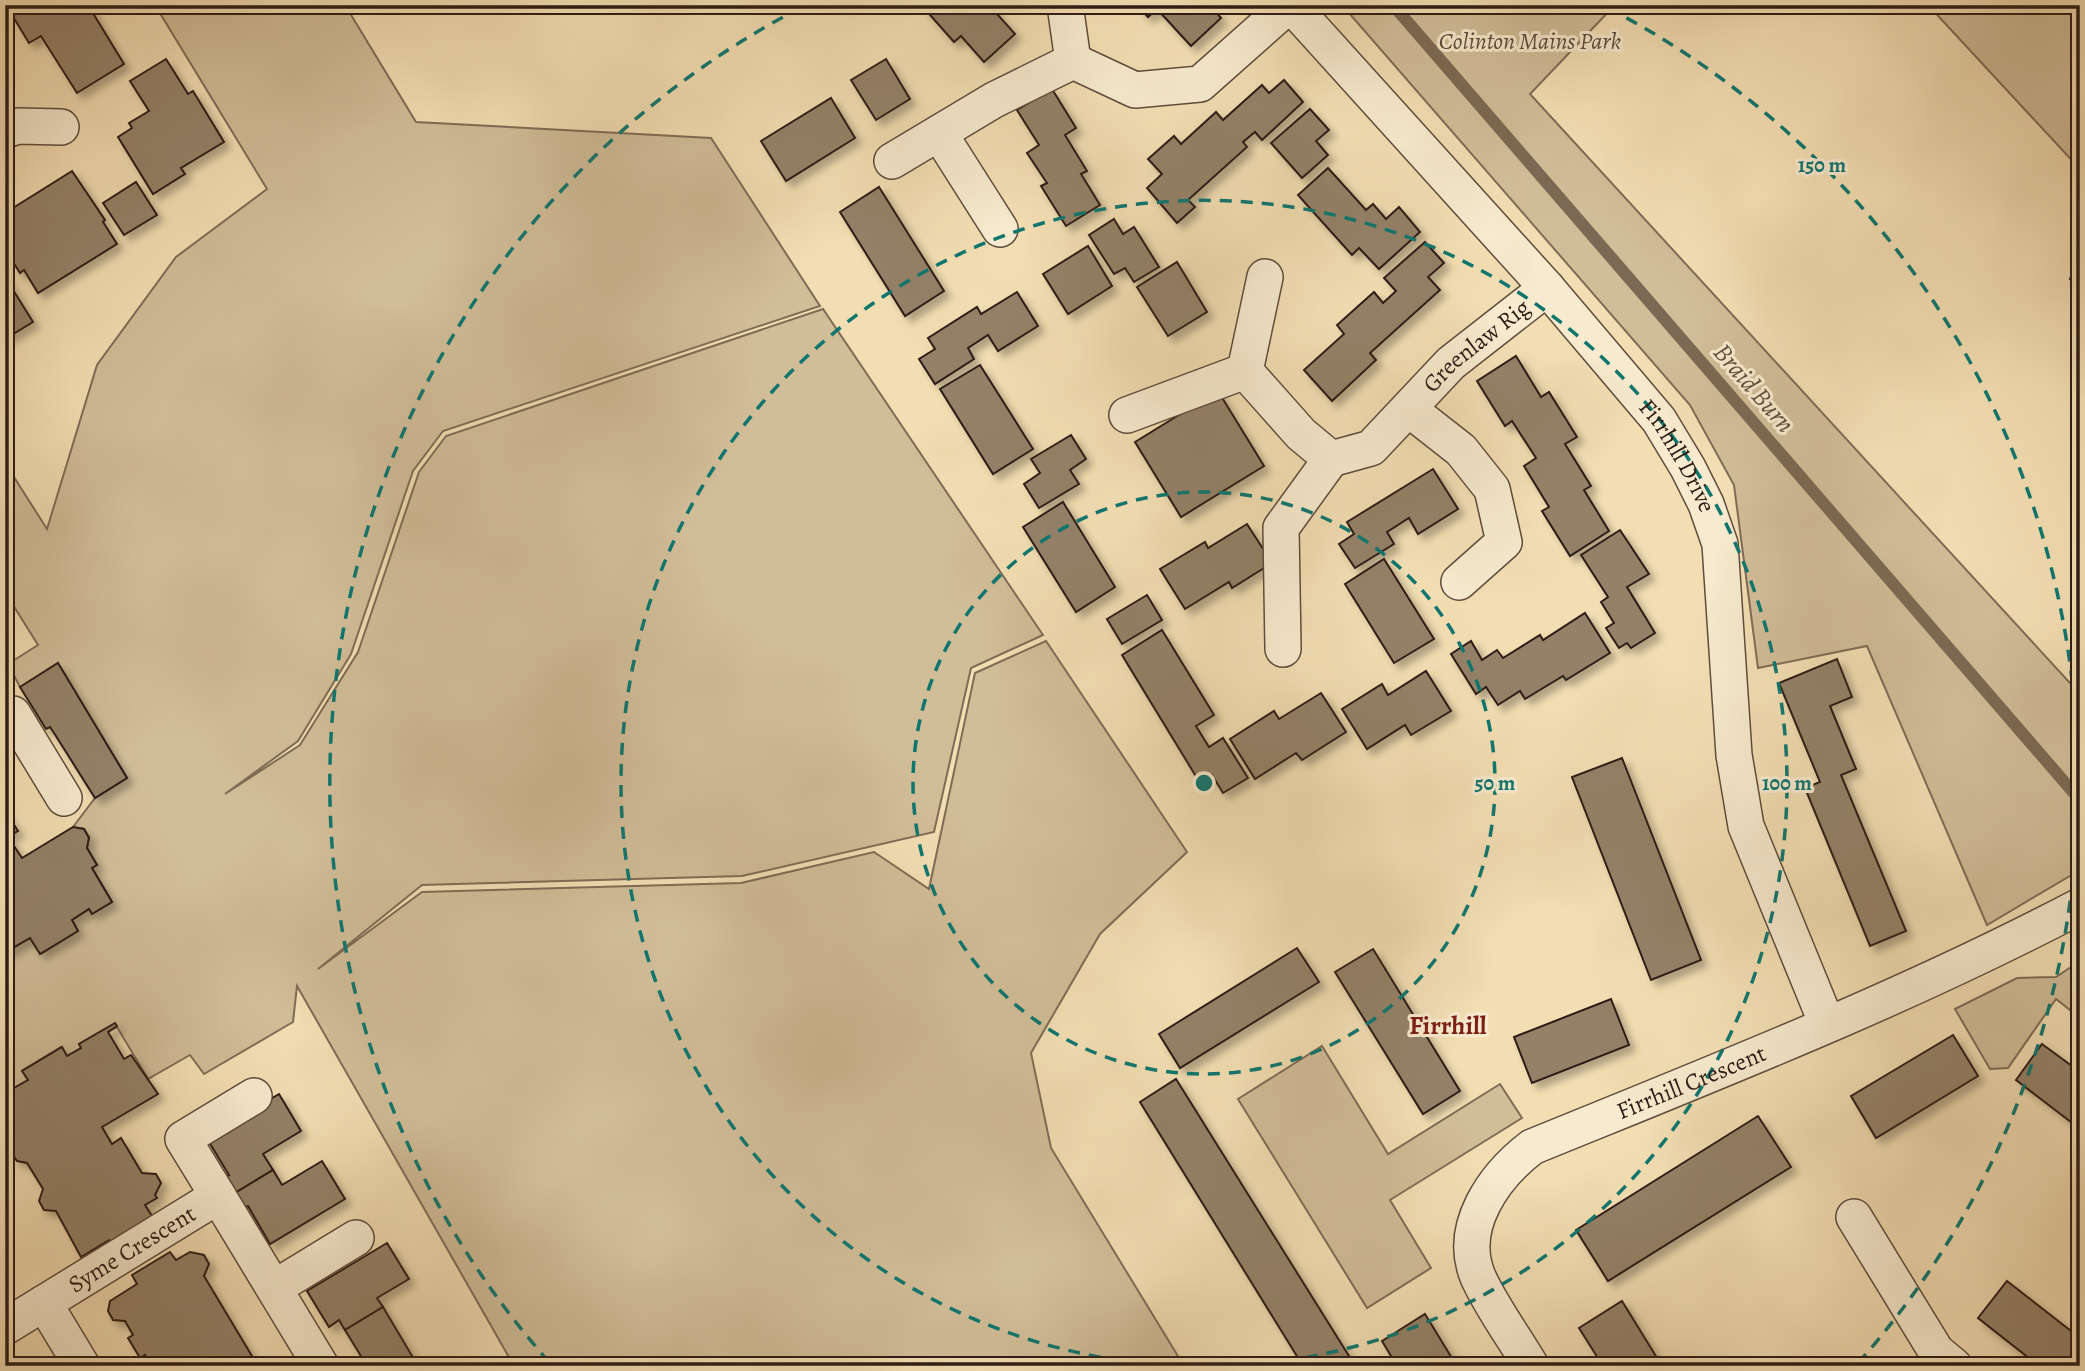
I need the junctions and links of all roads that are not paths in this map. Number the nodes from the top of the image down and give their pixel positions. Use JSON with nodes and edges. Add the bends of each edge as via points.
{"nodes":[{"id":1,"x":1065,"y":5,"type":"edge"},
{"id":2,"x":1290,"y":5,"type":"edge"},
{"id":3,"x":1073,"y":61,"type":"junction"},
{"id":4,"x":61,"y":127,"type":"dead end"},
{"id":5,"x":5,"y":130,"type":"edge"},
{"id":6,"x":939,"y":133,"type":"junction"},
{"id":7,"x":892,"y":161,"type":"dead end"},
{"id":8,"x":1000,"y":229,"type":"dead end"},
{"id":9,"x":1265,"y":278,"type":"dead end"},
{"id":10,"x":1547,"y":288,"type":"junction"},
{"id":11,"x":1245,"y":370,"type":"junction"},
{"id":12,"x":1410,"y":410,"type":"junction"},
{"id":13,"x":1127,"y":415,"type":"dead end"},
{"id":14,"x":1331,"y":458,"type":"junction"},
{"id":15,"x":1459,"y":582,"type":"dead end"},
{"id":16,"x":1283,"y":649,"type":"dead end"},
{"id":17,"x":8,"y":712,"type":"edge"},
{"id":18,"x":64,"y":798,"type":"dead end"},
{"id":19,"x":2080,"y":906,"type":"edge"},
{"id":20,"x":1827,"y":1024,"type":"junction"},
{"id":21,"x":254,"y":1096,"type":"dead end"},
{"id":22,"x":218,"y":1196,"type":"junction"},
{"id":23,"x":1854,"y":1217,"type":"dead end"},
{"id":24,"x":356,"y":1238,"type":"dead end"},
{"id":25,"x":274,"y":1288,"type":"junction"},
{"id":26,"x":44,"y":1303,"type":"junction"},
{"id":27,"x":5,"y":1327,"type":"edge"},
{"id":28,"x":82,"y":1366,"type":"edge"},
{"id":29,"x":321,"y":1366,"type":"edge"},
{"id":30,"x":1531,"y":1366,"type":"edge"},
{"id":31,"x":1954,"y":1366,"type":"edge"}],
"edges":[{"from":1,"to":3,"type":"street"},
{"from":2,"to":3,"type":"street","via":[[1200,84],[1135,90]]},
{"from":2,"to":10,"type":"street","name":"Firrhill Drive"},
{"from":3,"to":6,"type":"street","via":[[993,100]]},
{"from":4,"to":5,"type":"street"},
{"from":6,"to":7,"type":"street"},
{"from":6,"to":8,"type":"street"},
{"from":9,"to":11,"type":"street"},
{"from":10,"to":12,"type":"street","name":"Greenlaw Rig","via":[[1451,363]]},
{"from":10,"to":20,"type":"street","name":"Firrhill Drive","via":[[1659,420],[1706,504],[1720,544],[1734,755],[1746,825]]},
{"from":11,"to":13,"type":"street"},
{"from":11,"to":14,"type":"street","via":[[1301,434]]},
{"from":12,"to":14,"type":"street","name":"Greenlaw Rig","via":[[1371,447]]},
{"from":12,"to":15,"type":"street","name":"Greenlaw Rig","via":[[1461,450],[1492,489],[1504,542]]},
{"from":14,"to":16,"type":"street","via":[[1281,528]]},
{"from":17,"to":18,"type":"street"},
{"from":19,"to":20,"type":"street","name":"Firrhill Crescent"},
{"from":20,"to":30,"type":"street","name":"Firrhill Crescent","via":[[1532,1147],[1510,1164],[1483,1203],[1472,1247],[1478,1276]]},
{"from":21,"to":22,"type":"street","name":"Syme Crescent","via":[[183,1139]]},
{"from":22,"to":25,"type":"street","name":"Syme Crescent"},
{"from":22,"to":26,"type":"street","name":"Syme Crescent"},
{"from":23,"to":31,"type":"street","via":[[1936,1351]]},
{"from":24,"to":25,"type":"street"},
{"from":25,"to":29,"type":"street","name":"Syme Crescent"},
{"from":26,"to":27,"type":"street","name":"Syme Crescent"},
{"from":26,"to":28,"type":"street"}]}
